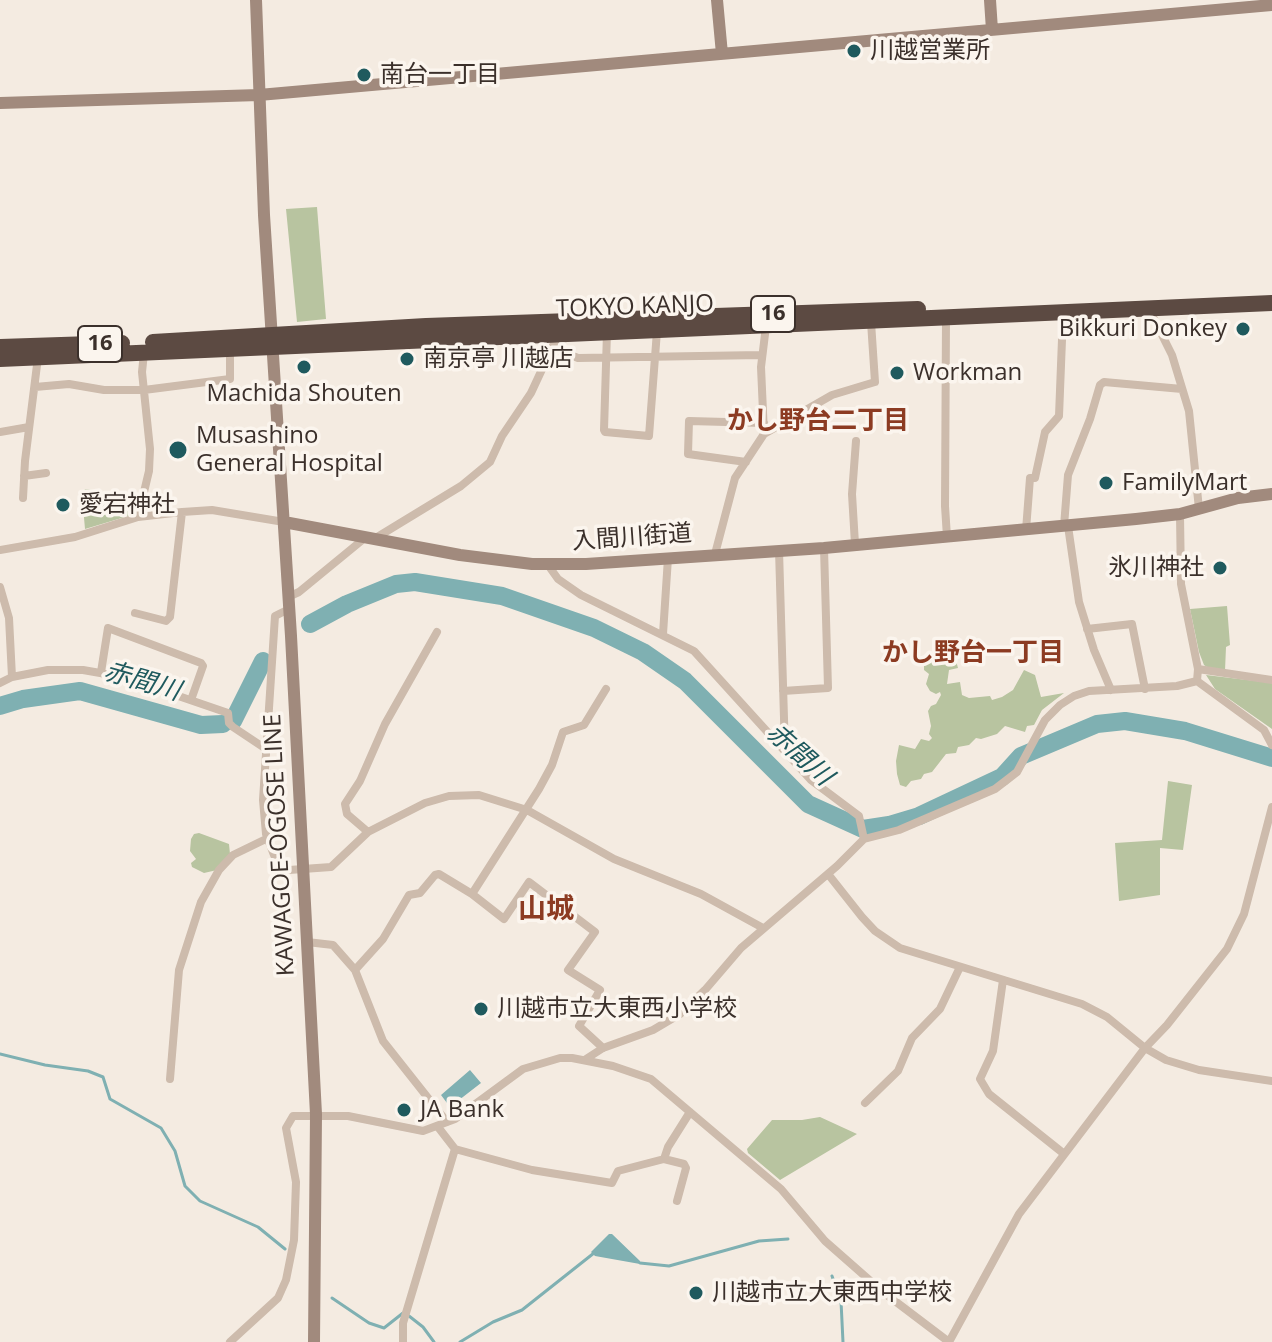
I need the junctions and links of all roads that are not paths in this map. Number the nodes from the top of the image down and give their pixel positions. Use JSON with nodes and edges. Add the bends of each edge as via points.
{"nodes":[{"id":1,"x":256,"y":0,"type":"edge"},
{"id":2,"x":717,"y":0,"type":"edge"},
{"id":3,"x":990,"y":0,"type":"edge"},
{"id":4,"x":1272,"y":5,"type":"edge"},
{"id":5,"x":992,"y":30,"type":"junction"},
{"id":6,"x":722,"y":54,"type":"junction"},
{"id":7,"x":259,"y":95,"type":"junction"},
{"id":8,"x":0,"y":103,"type":"edge"},
{"id":9,"x":1272,"y":294,"type":"edge"},
{"id":10,"x":1272,"y":303,"type":"edge"},
{"id":11,"x":1149,"y":308,"type":"junction"},
{"id":12,"x":1063,"y":314,"type":"junction"},
{"id":13,"x":946,"y":318,"type":"junction"},
{"id":14,"x":871,"y":322,"type":"junction"},
{"id":15,"x":766,"y":326,"type":"junction"},
{"id":16,"x":657,"y":331,"type":"junction"},
{"id":17,"x":607,"y":332,"type":"junction"},
{"id":18,"x":274,"y":340,"type":"junction"},
{"id":19,"x":556,"y":341,"type":"junction"},
{"id":20,"x":0,"y":347,"type":"edge"},
{"id":21,"x":230,"y":349,"type":"junction"},
{"id":22,"x":144,"y":353,"type":"junction"},
{"id":23,"x":761,"y":355,"type":"junction"},
{"id":24,"x":38,"y":357,"type":"junction"},
{"id":25,"x":656,"y":357,"type":"junction"},
{"id":26,"x":0,"y":359,"type":"edge"},
{"id":27,"x":607,"y":359,"type":"junction"},
{"id":28,"x":35,"y":387,"type":"junction"},
{"id":29,"x":1182,"y":389,"type":"junction"},
{"id":30,"x":144,"y":390,"type":"junction"},
{"id":31,"x":764,"y":423,"type":"junction"},
{"id":32,"x":29,"y":427,"type":"junction"},
{"id":33,"x":0,"y":432,"type":"edge"},
{"id":34,"x":764,"y":434,"type":"junction"},
{"id":35,"x":856,"y":441,"type":"dead end"},
{"id":36,"x":746,"y":462,"type":"junction"},
{"id":37,"x":46,"y":473,"type":"dead end"},
{"id":38,"x":24,"y":476,"type":"junction"},
{"id":39,"x":1272,"y":494,"type":"edge"},
{"id":40,"x":23,"y":498,"type":"dead end"},
{"id":41,"x":1199,"y":509,"type":"junction"},
{"id":42,"x":182,"y":512,"type":"junction"},
{"id":43,"x":1180,"y":514,"type":"junction"},
{"id":44,"x":138,"y":517,"type":"junction"},
{"id":45,"x":284,"y":522,"type":"junction"},
{"id":46,"x":1066,"y":526,"type":"junction"},
{"id":47,"x":1026,"y":530,"type":"junction"},
{"id":48,"x":947,"y":537,"type":"junction"},
{"id":49,"x":370,"y":538,"type":"junction"},
{"id":50,"x":855,"y":544,"type":"junction"},
{"id":51,"x":824,"y":548,"type":"junction"},
{"id":52,"x":0,"y":550,"type":"edge"},
{"id":53,"x":779,"y":550,"type":"junction"},
{"id":54,"x":715,"y":554,"type":"junction"},
{"id":55,"x":668,"y":558,"type":"junction"},
{"id":56,"x":548,"y":565,"type":"junction"},
{"id":57,"x":0,"y":587,"type":"edge"},
{"id":58,"x":289,"y":603,"type":"junction"},
{"id":59,"x":2,"y":607,"type":"edge"},
{"id":60,"x":135,"y":613,"type":"dead end"},
{"id":61,"x":1087,"y":629,"type":"junction"},
{"id":62,"x":437,"y":632,"type":"dead end"},
{"id":63,"x":663,"y":634,"type":"junction"},
{"id":64,"x":1198,"y":669,"type":"junction"},
{"id":65,"x":101,"y":672,"type":"junction"},
{"id":66,"x":12,"y":677,"type":"junction"},
{"id":67,"x":1272,"y":680,"type":"edge"},
{"id":68,"x":1197,"y":681,"type":"junction"},
{"id":69,"x":0,"y":683,"type":"edge"},
{"id":70,"x":606,"y":689,"type":"dead end"},
{"id":71,"x":1145,"y":689,"type":"junction"},
{"id":72,"x":1111,"y":690,"type":"junction"},
{"id":73,"x":783,"y":691,"type":"junction"},
{"id":74,"x":191,"y":700,"type":"junction"},
{"id":75,"x":1272,"y":745,"type":"edge"},
{"id":76,"x":266,"y":749,"type":"junction"},
{"id":77,"x":785,"y":752,"type":"junction"},
{"id":78,"x":1272,"y":807,"type":"edge"},
{"id":79,"x":527,"y":810,"type":"junction"},
{"id":80,"x":862,"y":831,"type":"junction"},
{"id":81,"x":368,"y":832,"type":"junction"},
{"id":82,"x":268,"y":838,"type":"junction"},
{"id":83,"x":304,"y":869,"type":"junction"},
{"id":84,"x":828,"y":874,"type":"junction"},
{"id":85,"x":472,"y":894,"type":"junction"},
{"id":86,"x":763,"y":928,"type":"junction"},
{"id":87,"x":307,"y":942,"type":"junction"},
{"id":88,"x":960,"y":967,"type":"junction"},
{"id":89,"x":355,"y":970,"type":"junction"},
{"id":90,"x":1003,"y":980,"type":"junction"},
{"id":91,"x":603,"y":1048,"type":"junction"},
{"id":92,"x":1145,"y":1048,"type":"junction"},
{"id":93,"x":586,"y":1059,"type":"junction"},
{"id":94,"x":170,"y":1079,"type":"dead end"},
{"id":95,"x":1272,"y":1081,"type":"edge"},
{"id":96,"x":865,"y":1103,"type":"dead end"},
{"id":97,"x":690,"y":1112,"type":"junction"},
{"id":98,"x":316,"y":1114,"type":"junction"},
{"id":99,"x":442,"y":1124,"type":"junction"},
{"id":100,"x":455,"y":1149,"type":"junction"},
{"id":101,"x":1063,"y":1153,"type":"junction"},
{"id":102,"x":664,"y":1159,"type":"junction"},
{"id":103,"x":677,"y":1201,"type":"dead end"},
{"id":104,"x":230,"y":1342,"type":"edge"},
{"id":105,"x":314,"y":1342,"type":"edge"},
{"id":106,"x":403,"y":1342,"type":"edge"},
{"id":107,"x":949,"y":1342,"type":"edge"}],
"edges":[{"from":1,"to":7,"type":"street","name":"KAWAGOE-OGOSE LINE"},
{"from":2,"to":6,"type":"street"},
{"from":3,"to":5,"type":"street"},
{"from":4,"to":5,"type":"street"},
{"from":5,"to":6,"type":"street"},
{"from":6,"to":7,"type":"street"},
{"from":7,"to":8,"type":"street"},
{"from":7,"to":18,"type":"street","name":"KAWAGOE-OGOSE LINE"},
{"from":9,"to":18,"type":"highway","name":"TOKYO KANJO","number":"16"},
{"from":10,"to":11,"type":"highway","name":"TOKYO KANJO","number":"16"},
{"from":11,"to":12,"type":"highway","name":"TOKYO KANJO","number":"16"},
{"from":11,"to":29,"type":"street"},
{"from":12,"to":13,"type":"highway","name":"TOKYO KANJO","number":"16"},
{"from":12,"to":47,"type":"street","via":[[1059,416],[1045,432],[1035,478],[1030,478]]},
{"from":13,"to":14,"type":"highway","name":"TOKYO KANJO","number":"16"},
{"from":13,"to":48,"type":"street"},
{"from":14,"to":15,"type":"highway","name":"TOKYO KANJO","number":"16"},
{"from":14,"to":34,"type":"street","via":[[875,382],[832,395]]},
{"from":15,"to":16,"type":"highway","name":"TOKYO KANJO","number":"16"},
{"from":15,"to":23,"type":"street"},
{"from":16,"to":17,"type":"highway","name":"TOKYO KANJO","number":"16"},
{"from":16,"to":25,"type":"street"},
{"from":17,"to":19,"type":"highway","name":"TOKYO KANJO","number":"16"},
{"from":17,"to":27,"type":"street"},
{"from":18,"to":19,"type":"highway","name":"TOKYO KANJO","number":"16"},
{"from":18,"to":20,"type":"highway","name":"TOKYO KANJO","number":"16"},
{"from":18,"to":21,"type":"highway","name":"TOKYO KANJO","number":"16"},
{"from":18,"to":45,"type":"street","name":"KAWAGOE-OGOSE LINE"},
{"from":19,"to":27,"type":"street","via":[[578,358]]},
{"from":19,"to":49,"type":"street","via":[[490,462],[461,486]]},
{"from":21,"to":22,"type":"highway","name":"TOKYO KANJO","number":"16"},
{"from":21,"to":30,"type":"street","via":[[230,379]]},
{"from":22,"to":24,"type":"highway","name":"TOKYO KANJO","number":"16"},
{"from":22,"to":30,"type":"street"},
{"from":23,"to":25,"type":"street"},
{"from":23,"to":31,"type":"street"},
{"from":24,"to":26,"type":"highway","name":"TOKYO KANJO","number":"16"},
{"from":24,"to":28,"type":"street"},
{"from":25,"to":27,"type":"street"},
{"from":25,"to":27,"type":"street","via":[[649,436],[605,432]]},
{"from":28,"to":30,"type":"street"},
{"from":28,"to":32,"type":"street"},
{"from":29,"to":41,"type":"street","via":[[1191,422]]},
{"from":29,"to":46,"type":"street","via":[[1100,385],[1068,475]]},
{"from":30,"to":44,"type":"street","via":[[149,471]]},
{"from":31,"to":34,"type":"street"},
{"from":31,"to":36,"type":"street","via":[[689,421],[688,454]]},
{"from":32,"to":33,"type":"street"},
{"from":32,"to":38,"type":"street"},
{"from":34,"to":36,"type":"street"},
{"from":35,"to":50,"type":"street"},
{"from":36,"to":54,"type":"street","via":[[735,478]]},
{"from":37,"to":38,"type":"street"},
{"from":38,"to":40,"type":"street"},
{"from":39,"to":41,"type":"street","name":"入間川街道"},
{"from":41,"to":43,"type":"street","name":"入間川街道"},
{"from":42,"to":44,"type":"street","name":"入間川街道"},
{"from":42,"to":45,"type":"street","name":"入間川街道","via":[[212,510]]},
{"from":42,"to":60,"type":"street","via":[[170,617],[166,621]]},
{"from":43,"to":46,"type":"street","name":"入間川街道"},
{"from":43,"to":64,"type":"street","via":[[1181,584]]},
{"from":44,"to":52,"type":"street","name":"入間川街道","via":[[75,537]]},
{"from":45,"to":49,"type":"street","name":"入間川街道"},
{"from":45,"to":58,"type":"street","name":"KAWAGOE-OGOSE LINE"},
{"from":46,"to":47,"type":"street","name":"入間川街道"},
{"from":46,"to":61,"type":"street"},
{"from":47,"to":48,"type":"street","name":"入間川街道"},
{"from":48,"to":50,"type":"street","name":"入間川街道"},
{"from":49,"to":56,"type":"street","name":"入間川街道"},
{"from":49,"to":58,"type":"street"},
{"from":50,"to":51,"type":"street","name":"入間川街道"},
{"from":51,"to":53,"type":"street","name":"入間川街道"},
{"from":51,"to":73,"type":"street","via":[[828,688]]},
{"from":53,"to":54,"type":"street","name":"入間川街道"},
{"from":53,"to":73,"type":"street"},
{"from":54,"to":55,"type":"street","name":"入間川街道"},
{"from":55,"to":56,"type":"street","name":"入間川街道"},
{"from":55,"to":63,"type":"street"},
{"from":56,"to":63,"type":"street","via":[[581,595]]},
{"from":57,"to":59,"type":"street"},
{"from":58,"to":76,"type":"street","via":[[275,616]]},
{"from":58,"to":83,"type":"street","name":"KAWAGOE-OGOSE LINE"},
{"from":59,"to":66,"type":"street","via":[[9,618]]},
{"from":61,"to":71,"type":"street","via":[[1132,624]]},
{"from":61,"to":72,"type":"street"},
{"from":62,"to":81,"type":"street","via":[[345,804],[347,814]]},
{"from":63,"to":77,"type":"street","via":[[705,661]]},
{"from":64,"to":67,"type":"street"},
{"from":64,"to":68,"type":"street"},
{"from":65,"to":66,"type":"street","via":[[48,670]]},
{"from":65,"to":74,"type":"street"},
{"from":65,"to":74,"type":"street","via":[[108,628],[201,663]]},
{"from":66,"to":69,"type":"street"},
{"from":68,"to":71,"type":"street"},
{"from":68,"to":75,"type":"street","via":[[1264,730]]},
{"from":70,"to":79,"type":"street","via":[[584,725],[563,732]]},
{"from":71,"to":72,"type":"street"},
{"from":72,"to":80,"type":"street","via":[[1082,693],[1060,705],[1041,725],[1017,772],[995,789],[899,830]]},
{"from":73,"to":77,"type":"street"},
{"from":74,"to":76,"type":"street","via":[[228,713],[233,727]]},
{"from":76,"to":82,"type":"street","via":[[263,816]]},
{"from":77,"to":80,"type":"street","via":[[826,794],[859,816]]},
{"from":78,"to":92,"type":"street","via":[[1236,932]]},
{"from":79,"to":81,"type":"street","via":[[479,795],[449,796]]},
{"from":79,"to":85,"type":"street"},
{"from":79,"to":86,"type":"street","via":[[614,859],[701,894]]},
{"from":80,"to":84,"type":"street"},
{"from":81,"to":83,"type":"street","via":[[335,865]]},
{"from":82,"to":83,"type":"street","via":[[279,864]]},
{"from":82,"to":94,"type":"street","via":[[233,855],[201,902],[179,970]]},
{"from":83,"to":87,"type":"street","name":"KAWAGOE-OGOSE LINE"},
{"from":84,"to":86,"type":"street"},
{"from":84,"to":88,"type":"street","via":[[888,941]]},
{"from":85,"to":89,"type":"street","via":[[435,875],[420,893],[409,895],[383,939]]},
{"from":85,"to":91,"type":"street","via":[[504,919],[529,882],[595,932],[568,970],[600,990],[579,1026]]},
{"from":86,"to":91,"type":"street","via":[[673,1020]]},
{"from":87,"to":89,"type":"street","via":[[333,945]]},
{"from":87,"to":98,"type":"street","name":"KAWAGOE-OGOSE LINE"},
{"from":88,"to":90,"type":"street"},
{"from":88,"to":96,"type":"street","via":[[940,1009],[912,1038],[898,1071]]},
{"from":89,"to":99,"type":"street","via":[[383,1041]]},
{"from":90,"to":92,"type":"street","via":[[1082,1004]]},
{"from":90,"to":101,"type":"street","via":[[993,1051],[980,1079],[989,1094]]},
{"from":91,"to":93,"type":"street"},
{"from":92,"to":95,"type":"street","via":[[1188,1068]]},
{"from":92,"to":101,"type":"street"},
{"from":93,"to":97,"type":"street","via":[[643,1075]]},
{"from":93,"to":99,"type":"street","via":[[560,1058],[523,1069]]},
{"from":97,"to":102,"type":"street"},
{"from":97,"to":107,"type":"street","via":[[792,1199],[825,1241]]},
{"from":98,"to":99,"type":"street","via":[[363,1118],[415,1131]]},
{"from":98,"to":104,"type":"street","via":[[293,1116],[286,1128],[296,1182],[286,1280],[278,1298]]},
{"from":98,"to":105,"type":"street","name":"KAWAGOE-OGOSE LINE"},
{"from":99,"to":100,"type":"street"},
{"from":100,"to":102,"type":"street","via":[[532,1170],[612,1183],[618,1171]]},
{"from":100,"to":106,"type":"street","via":[[403,1323]]},
{"from":101,"to":107,"type":"street","via":[[1019,1214]]},
{"from":102,"to":103,"type":"street","via":[[686,1167]]}]}
